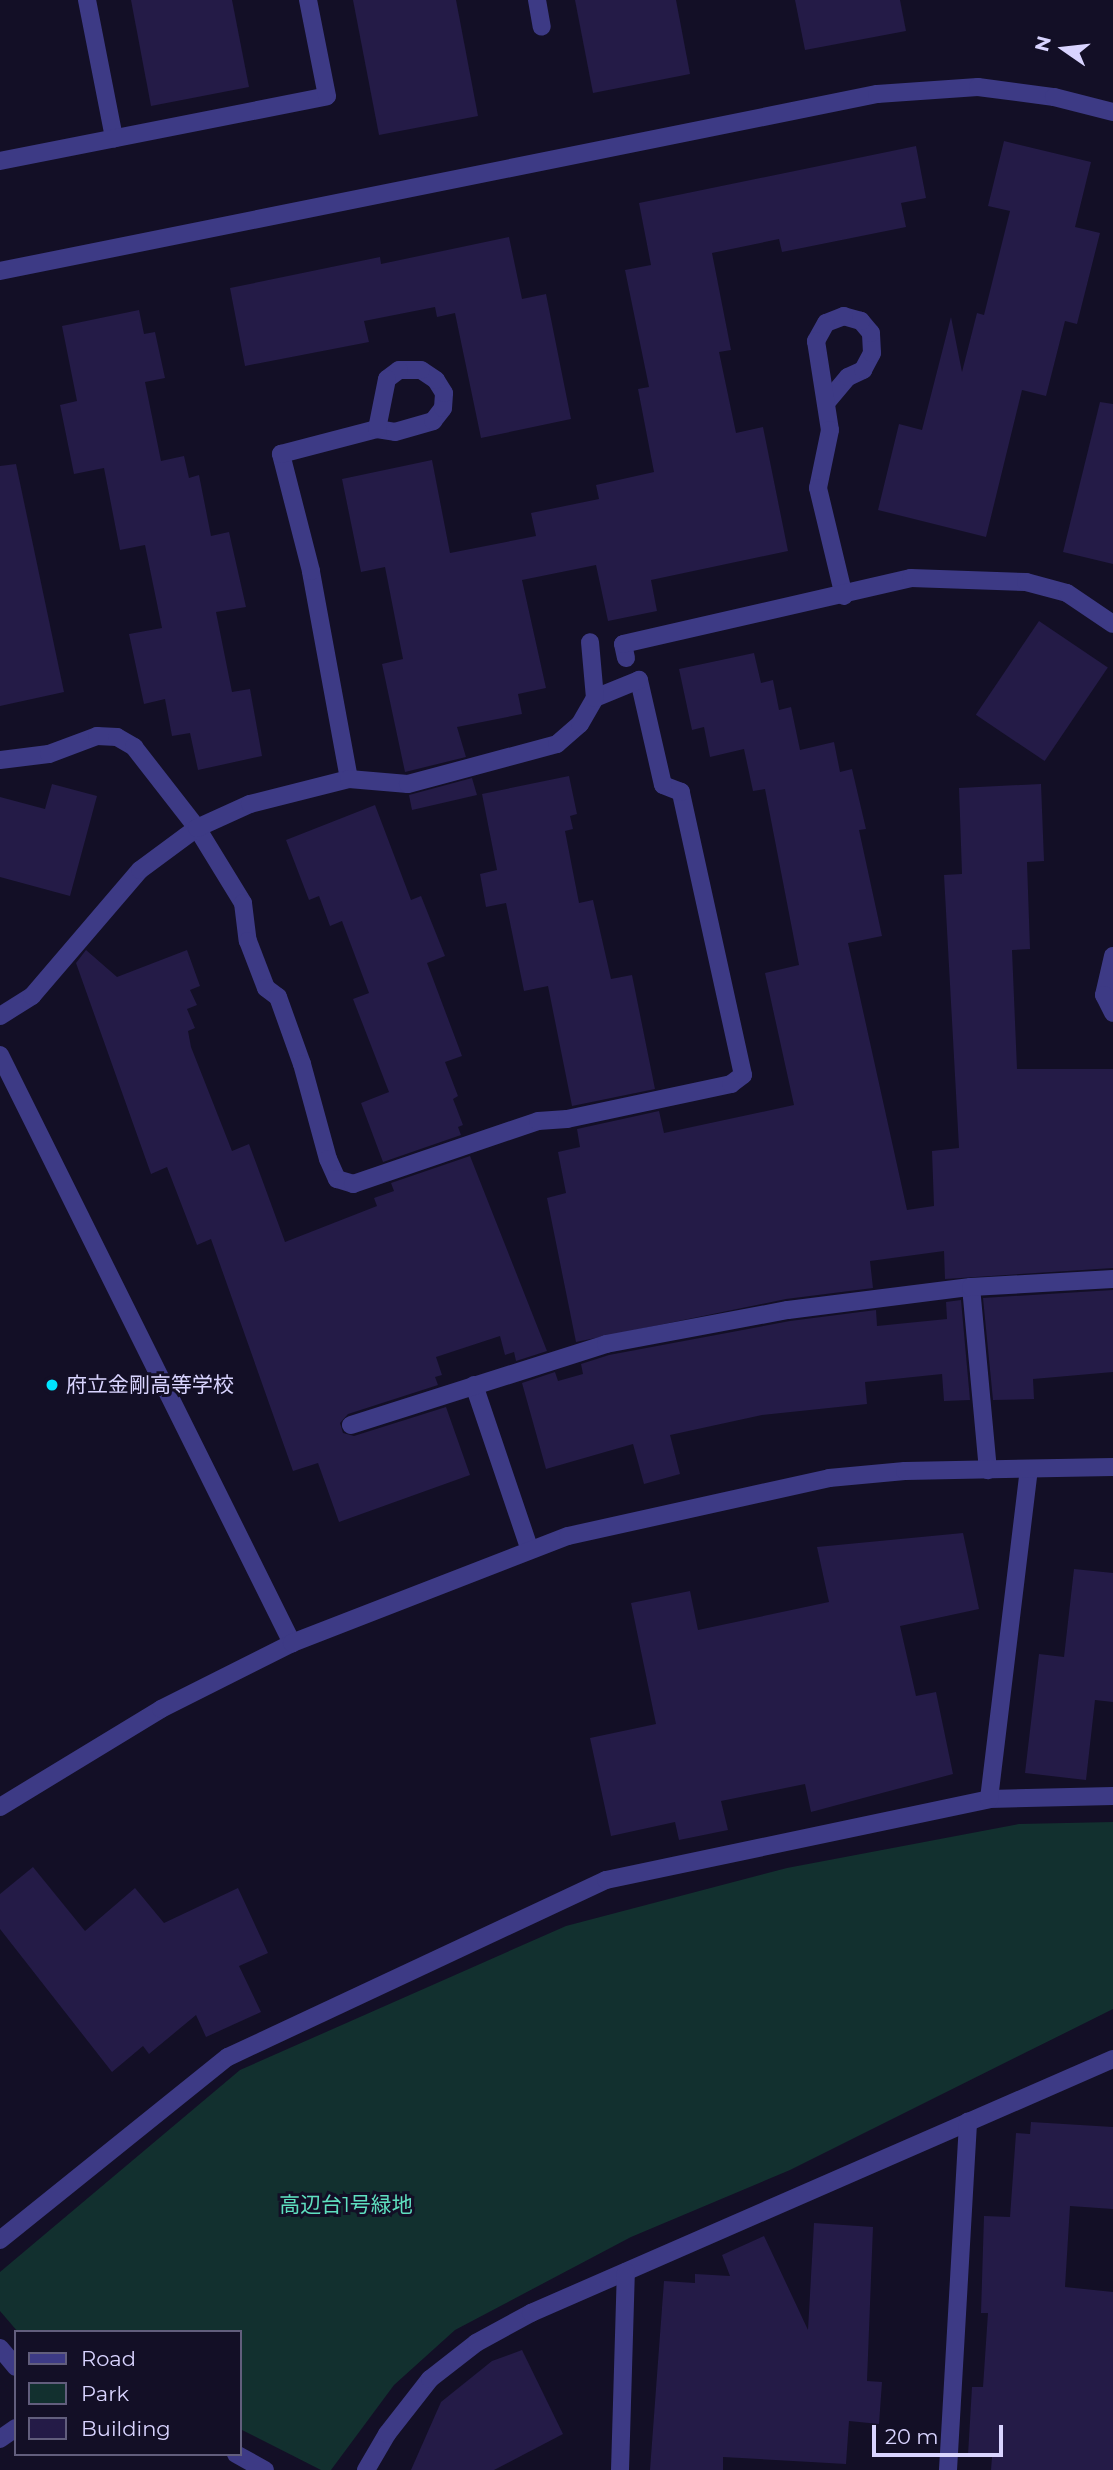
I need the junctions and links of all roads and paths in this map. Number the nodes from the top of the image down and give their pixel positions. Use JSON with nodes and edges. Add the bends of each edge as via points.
{"nodes":[{"id":1,"x":87,"y":0,"type":"edge"},
{"id":2,"x":308,"y":0,"type":"edge"},
{"id":3,"x":537,"y":0,"type":"edge"},
{"id":4,"x":542,"y":27,"type":"dead end"},
{"id":5,"x":1113,"y":112,"type":"edge"},
{"id":6,"x":114,"y":138,"type":"junction"},
{"id":7,"x":0,"y":160,"type":"edge"},
{"id":8,"x":0,"y":271,"type":"edge"},
{"id":9,"x":826,"y":402,"type":"junction"},
{"id":10,"x":377,"y":429,"type":"dead end"},
{"id":11,"x":844,"y":596,"type":"junction"},
{"id":12,"x":1113,"y":624,"type":"edge"},
{"id":13,"x":590,"y":642,"type":"dead end"},
{"id":14,"x":626,"y":658,"type":"dead end"},
{"id":15,"x":594,"y":698,"type":"junction"},
{"id":16,"x":0,"y":760,"type":"edge"},
{"id":17,"x":349,"y":779,"type":"junction"},
{"id":18,"x":197,"y":828,"type":"junction"},
{"id":19,"x":1113,"y":956,"type":"edge"},
{"id":20,"x":1113,"y":1013,"type":"edge"},
{"id":21,"x":0,"y":1016,"type":"edge"},
{"id":22,"x":0,"y":1055,"type":"edge"},
{"id":23,"x":1113,"y":1279,"type":"edge"},
{"id":24,"x":971,"y":1287,"type":"junction"},
{"id":25,"x":474,"y":1385,"type":"junction"},
{"id":26,"x":351,"y":1425,"type":"dead end"},
{"id":27,"x":1113,"y":1467,"type":"edge"},
{"id":28,"x":1030,"y":1469,"type":"junction"},
{"id":29,"x":988,"y":1470,"type":"junction"},
{"id":30,"x":530,"y":1550,"type":"junction"},
{"id":31,"x":292,"y":1643,"type":"junction"},
{"id":32,"x":1113,"y":1796,"type":"edge"},
{"id":33,"x":989,"y":1799,"type":"junction"},
{"id":34,"x":0,"y":1807,"type":"edge"},
{"id":35,"x":1113,"y":2059,"type":"edge"},
{"id":36,"x":968,"y":2122,"type":"junction"},
{"id":37,"x":0,"y":2240,"type":"edge"},
{"id":38,"x":626,"y":2272,"type":"junction"},
{"id":39,"x":0,"y":2348,"type":"edge"},
{"id":40,"x":14,"y":2365,"type":"edge"},
{"id":41,"x":240,"y":2456,"type":"edge"},
{"id":42,"x":265,"y":2470,"type":"edge"},
{"id":43,"x":366,"y":2470,"type":"edge"},
{"id":44,"x":620,"y":2470,"type":"edge"},
{"id":45,"x":948,"y":2470,"type":"edge"}],
"edges":[{"from":1,"to":6,"type":"street"},
{"from":2,"to":6,"type":"street","via":[[327,96]]},
{"from":3,"to":4,"type":"street"},
{"from":5,"to":8,"type":"street","via":[[1054,97],[978,87],[877,94]]},
{"from":6,"to":7,"type":"street"},
{"from":9,"to":9,"type":"street","via":[[816,341],[826,323],[844,316],[861,321],[871,333],[872,353],[863,370],[848,377]]},
{"from":9,"to":11,"type":"street","via":[[830,430],[818,488]]},
{"from":10,"to":17,"type":"street","via":[[281,454],[310,572]]},
{"from":11,"to":12,"type":"street","via":[[911,578],[1026,582],[1067,593]]},
{"from":11,"to":14,"type":"street","via":[[623,644]]},
{"from":13,"to":15,"type":"street"},
{"from":15,"to":17,"type":"street","via":[[580,724],[557,744],[408,784]]},
{"from":15,"to":18,"type":"street","via":[[639,680],[663,785],[681,792],[743,1075],[731,1084],[538,1121],[368,1182],[337,1179],[278,997],[266,988],[248,942],[243,903]]},
{"from":16,"to":18,"type":"street","via":[[49,754],[97,736],[117,737],[134,747]]},
{"from":17,"to":18,"type":"street","via":[[250,804]]},
{"from":18,"to":21,"type":"street","via":[[140,870],[32,996]]},
{"from":19,"to":20,"type":"street","via":[[1104,995]]},
{"from":22,"to":31,"type":"street"},
{"from":23,"to":24,"type":"street"},
{"from":24,"to":25,"type":"street","via":[[788,1310],[606,1344]]},
{"from":24,"to":29,"type":"street"},
{"from":25,"to":26,"type":"street"},
{"from":25,"to":30,"type":"street"},
{"from":27,"to":28,"type":"street"},
{"from":28,"to":29,"type":"street"},
{"from":28,"to":33,"type":"street"},
{"from":29,"to":30,"type":"street","via":[[829,1478],[673,1511]]},
{"from":30,"to":31,"type":"street"},
{"from":31,"to":34,"type":"street","via":[[161,1709]]},
{"from":32,"to":33,"type":"street"},
{"from":33,"to":37,"type":"street","via":[[606,1880],[228,2057]]},
{"from":35,"to":36,"type":"street"},
{"from":36,"to":38,"type":"street"},
{"from":36,"to":45,"type":"street"},
{"from":38,"to":43,"type":"street","via":[[531,2313],[448,2365],[430,2379]]},
{"from":38,"to":44,"type":"street"},
{"from":39,"to":40,"type":"street"},
{"from":41,"to":42,"type":"street"}]}
